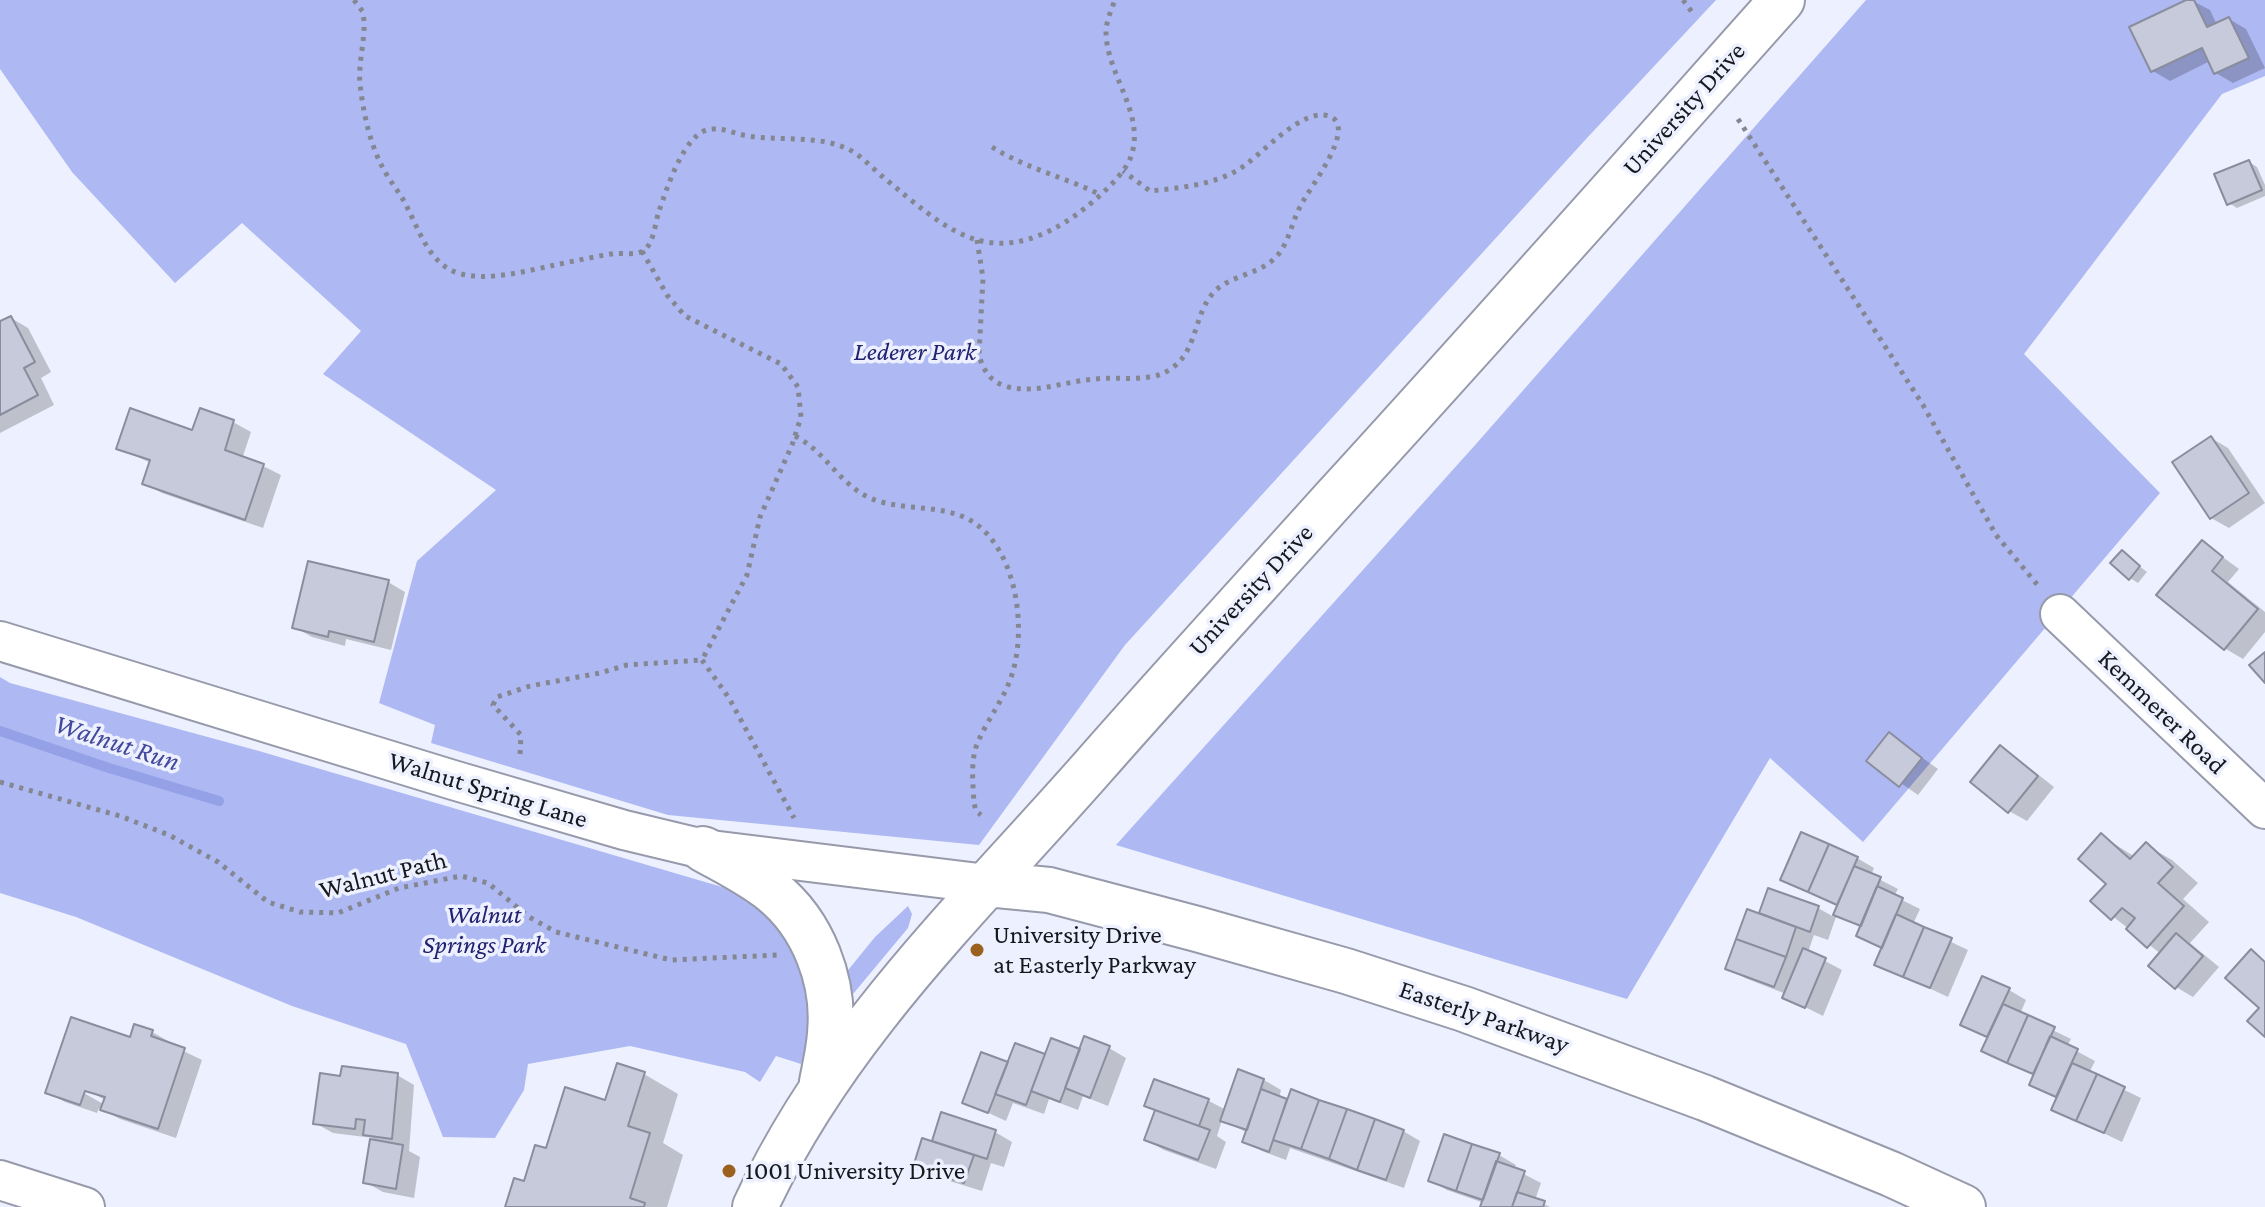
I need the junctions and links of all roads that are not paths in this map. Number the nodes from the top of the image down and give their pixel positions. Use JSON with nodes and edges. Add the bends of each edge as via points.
{"nodes":[{"id":1,"x":1782,"y":0,"type":"edge"},
{"id":2,"x":2060,"y":614,"type":"road end"},
{"id":3,"x":0,"y":641,"type":"edge"},
{"id":4,"x":2265,"y":809,"type":"edge"},
{"id":5,"x":703,"y":849,"type":"junction"},
{"id":6,"x":987,"y":884,"type":"junction"},
{"id":7,"x":821,"y":1088,"type":"junction"},
{"id":8,"x":0,"y":1180,"type":"edge"},
{"id":9,"x":85,"y":1207,"type":"edge"},
{"id":10,"x":755,"y":1207,"type":"edge"},
{"id":11,"x":1963,"y":1207,"type":"edge"}],
"edges":[{"from":1,"to":6,"type":"main road","name":"University Drive"},
{"from":2,"to":4,"type":"street","name":"Kemmerer Road"},
{"from":3,"to":5,"type":"street","name":"Walnut Spring Lane","via":[[453,780]]},
{"from":5,"to":6,"type":"street","name":"Walnut Spring Lane"},
{"from":5,"to":7,"type":"main road","via":[[774,893],[813,942],[830,1012]]},
{"from":6,"to":7,"type":"main road","name":"University Drive","via":[[888,996]]},
{"from":6,"to":11,"type":"main road","name":"Easterly Parkway","via":[[1049,890],[1346,971],[1464,1009],[1705,1098]]},
{"from":7,"to":10,"type":"main road","name":"University Drive"},
{"from":8,"to":9,"type":"street"}]}
